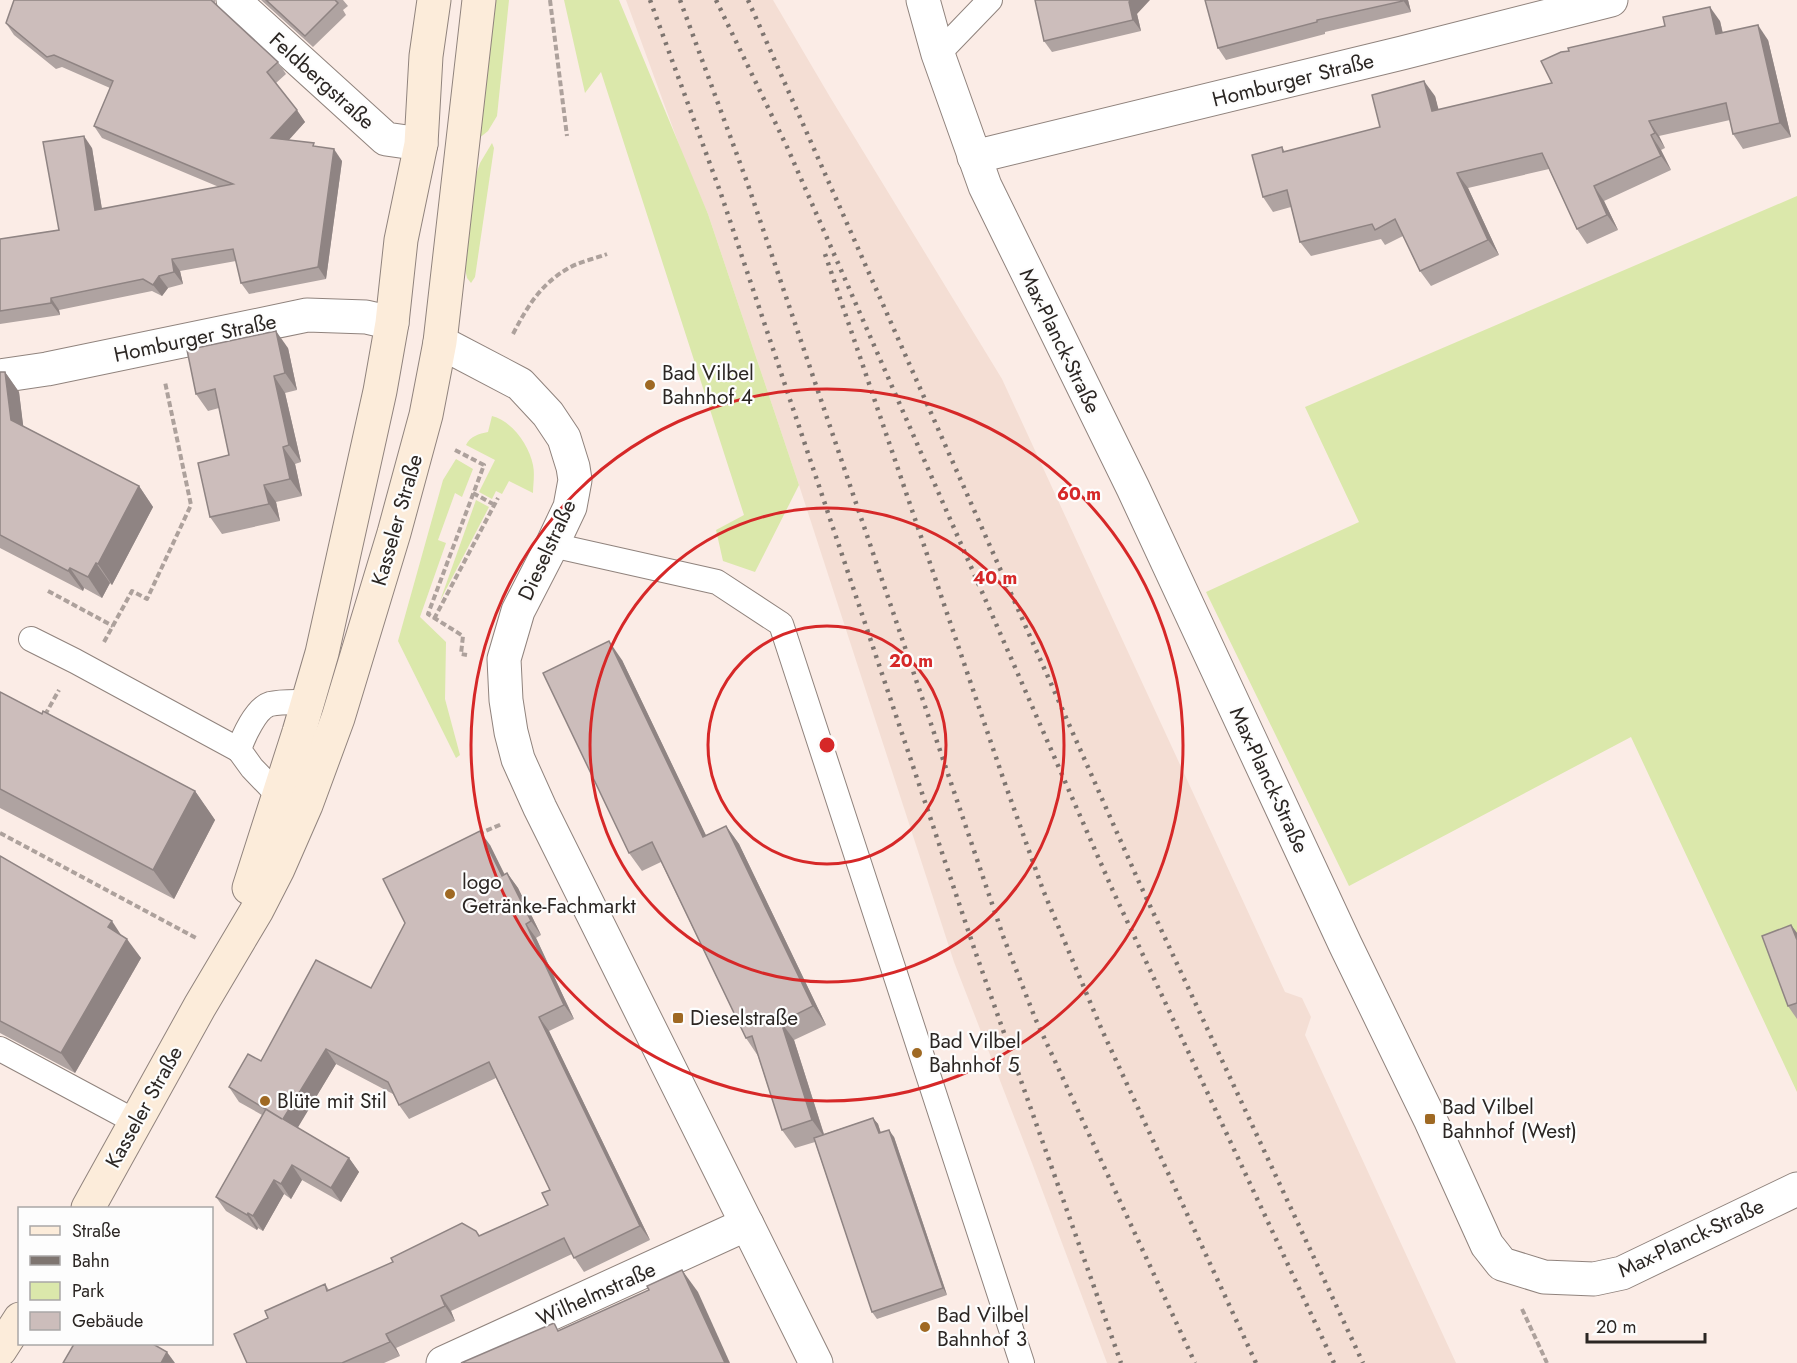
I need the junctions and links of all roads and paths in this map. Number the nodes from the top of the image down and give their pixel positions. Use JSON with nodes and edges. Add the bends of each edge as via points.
{"nodes":[{"id":1,"x":233,"y":0,"type":"edge"},
{"id":2,"x":434,"y":0,"type":"edge"},
{"id":3,"x":479,"y":0,"type":"edge"},
{"id":4,"x":550,"y":0,"type":"edge"},
{"id":5,"x":923,"y":0,"type":"edge"},
{"id":6,"x":990,"y":0,"type":"edge"},
{"id":7,"x":1611,"y":0,"type":"edge"},
{"id":8,"x":938,"y":54,"type":"junction"},
{"id":9,"x":567,"y":136,"type":"dead end"},
{"id":10,"x":421,"y":144,"type":"junction"},
{"id":11,"x":974,"y":157,"type":"junction"},
{"id":12,"x":607,"y":254,"type":"dead end"},
{"id":13,"x":392,"y":323,"type":"junction"},
{"id":14,"x":513,"y":334,"type":"dead end"},
{"id":15,"x":440,"y":342,"type":"junction"},
{"id":16,"x":158,"y":346,"type":"junction"},
{"id":17,"x":0,"y":376,"type":"edge"},
{"id":18,"x":454,"y":449,"type":"dead end"},
{"id":19,"x":473,"y":493,"type":"junction"},
{"id":20,"x":498,"y":498,"type":"dead end"},
{"id":21,"x":493,"y":504,"type":"junction"},
{"id":22,"x":552,"y":544,"type":"junction"},
{"id":23,"x":48,"y":591,"type":"edge"},
{"id":24,"x":434,"y":619,"type":"junction"},
{"id":25,"x":113,"y":626,"type":"junction"},
{"id":26,"x":31,"y":639,"type":"dead end"},
{"id":27,"x":461,"y":654,"type":"dead end"},
{"id":28,"x":82,"y":665,"type":"junction"},
{"id":29,"x":308,"y":702,"type":"junction"},
{"id":30,"x":43,"y":720,"type":"edge"},
{"id":31,"x":239,"y":750,"type":"junction"},
{"id":32,"x":279,"y":796,"type":"junction"},
{"id":33,"x":502,"y":824,"type":"dead end"},
{"id":34,"x":0,"y":833,"type":"edge"},
{"id":35,"x":470,"y":838,"type":"edge"},
{"id":36,"x":196,"y":938,"type":"dead end"},
{"id":37,"x":200,"y":1006,"type":"junction"},
{"id":38,"x":0,"y":1049,"type":"edge"},
{"id":39,"x":136,"y":1122,"type":"junction"},
{"id":40,"x":1797,"y":1189,"type":"edge"},
{"id":41,"x":89,"y":1207,"type":"edge"},
{"id":42,"x":747,"y":1224,"type":"junction"},
{"id":43,"x":1502,"y":1264,"type":"junction"},
{"id":44,"x":18,"y":1322,"type":"edge"},
{"id":45,"x":0,"y":1350,"type":"edge"},
{"id":46,"x":443,"y":1363,"type":"edge"},
{"id":47,"x":816,"y":1363,"type":"edge"},
{"id":48,"x":1022,"y":1363,"type":"edge"},
{"id":49,"x":1547,"y":1363,"type":"edge"}],
"edges":[{"from":1,"to":10,"type":"street","name":"Feldbergstraße","via":[[386,139]]},
{"from":2,"to":10,"type":"main road","name":"Kasseler Straße"},
{"from":3,"to":15,"type":"main road","name":"Kasseler Straße"},
{"from":4,"to":9,"type":"path"},
{"from":5,"to":8,"type":"street","name":"Max-Planck-Straße"},
{"from":6,"to":8,"type":"lane"},
{"from":7,"to":11,"type":"street","name":"Homburger Straße"},
{"from":8,"to":11,"type":"street","name":"Max-Planck-Straße"},
{"from":10,"to":13,"type":"main road","name":"Kasseler Straße","via":[[401,240]]},
{"from":11,"to":43,"type":"street","name":"Max-Planck-Straße","via":[[1487,1245]]},
{"from":12,"to":14,"type":"path","via":[[568,268],[544,286],[528,305]]},
{"from":13,"to":15,"type":"main road"},
{"from":13,"to":16,"type":"street","name":"Homburger Straße","via":[[366,317],[307,315]]},
{"from":13,"to":29,"type":"main road","name":"Kasseler Straße"},
{"from":15,"to":22,"type":"street","name":"Dieselstraße","via":[[520,384],[564,438],[575,480],[570,507]]},
{"from":15,"to":37,"type":"main road","name":"Kasseler Straße","via":[[423,425],[391,544],[338,718],[278,869]]},
{"from":16,"to":17,"type":"street","name":"Homburger Straße"},
{"from":16,"to":25,"type":"path","via":[[191,505],[147,599],[132,591]]},
{"from":18,"to":19,"type":"path","via":[[484,465]]},
{"from":19,"to":21,"type":"path"},
{"from":19,"to":24,"type":"path","via":[[428,614]]},
{"from":20,"to":21,"type":"path"},
{"from":21,"to":24,"type":"path"},
{"from":22,"to":42,"type":"street","name":"Dieselstraße","via":[[518,611],[504,659],[506,700],[518,759]]},
{"from":22,"to":48,"type":"lane","via":[[717,582],[781,624]]},
{"from":23,"to":25,"type":"path"},
{"from":24,"to":27,"type":"path","via":[[463,636]]},
{"from":25,"to":28,"type":"path"},
{"from":26,"to":28,"type":"lane"},
{"from":28,"to":30,"type":"path"},
{"from":28,"to":31,"type":"lane"},
{"from":29,"to":31,"type":"lane","via":[[268,704],[248,728]]},
{"from":29,"to":32,"type":"main road","name":"Kasseler Straße"},
{"from":31,"to":32,"type":"lane"},
{"from":32,"to":37,"type":"main road","name":"Kasseler Straße","via":[[246,895]]},
{"from":33,"to":35,"type":"path"},
{"from":34,"to":36,"type":"path"},
{"from":37,"to":39,"type":"main road","name":"Kasseler Straße"},
{"from":38,"to":39,"type":"lane"},
{"from":39,"to":41,"type":"main road","name":"Kasseler Straße"},
{"from":40,"to":43,"type":"street","name":"Max-Planck-Straße","via":[[1622,1273],[1594,1279],[1544,1277]]},
{"from":42,"to":46,"type":"street","name":"Wilhelmstraße"},
{"from":42,"to":47,"type":"street","name":"Dieselstraße"},
{"from":43,"to":49,"type":"path"},
{"from":44,"to":45,"type":"main road"}]}
